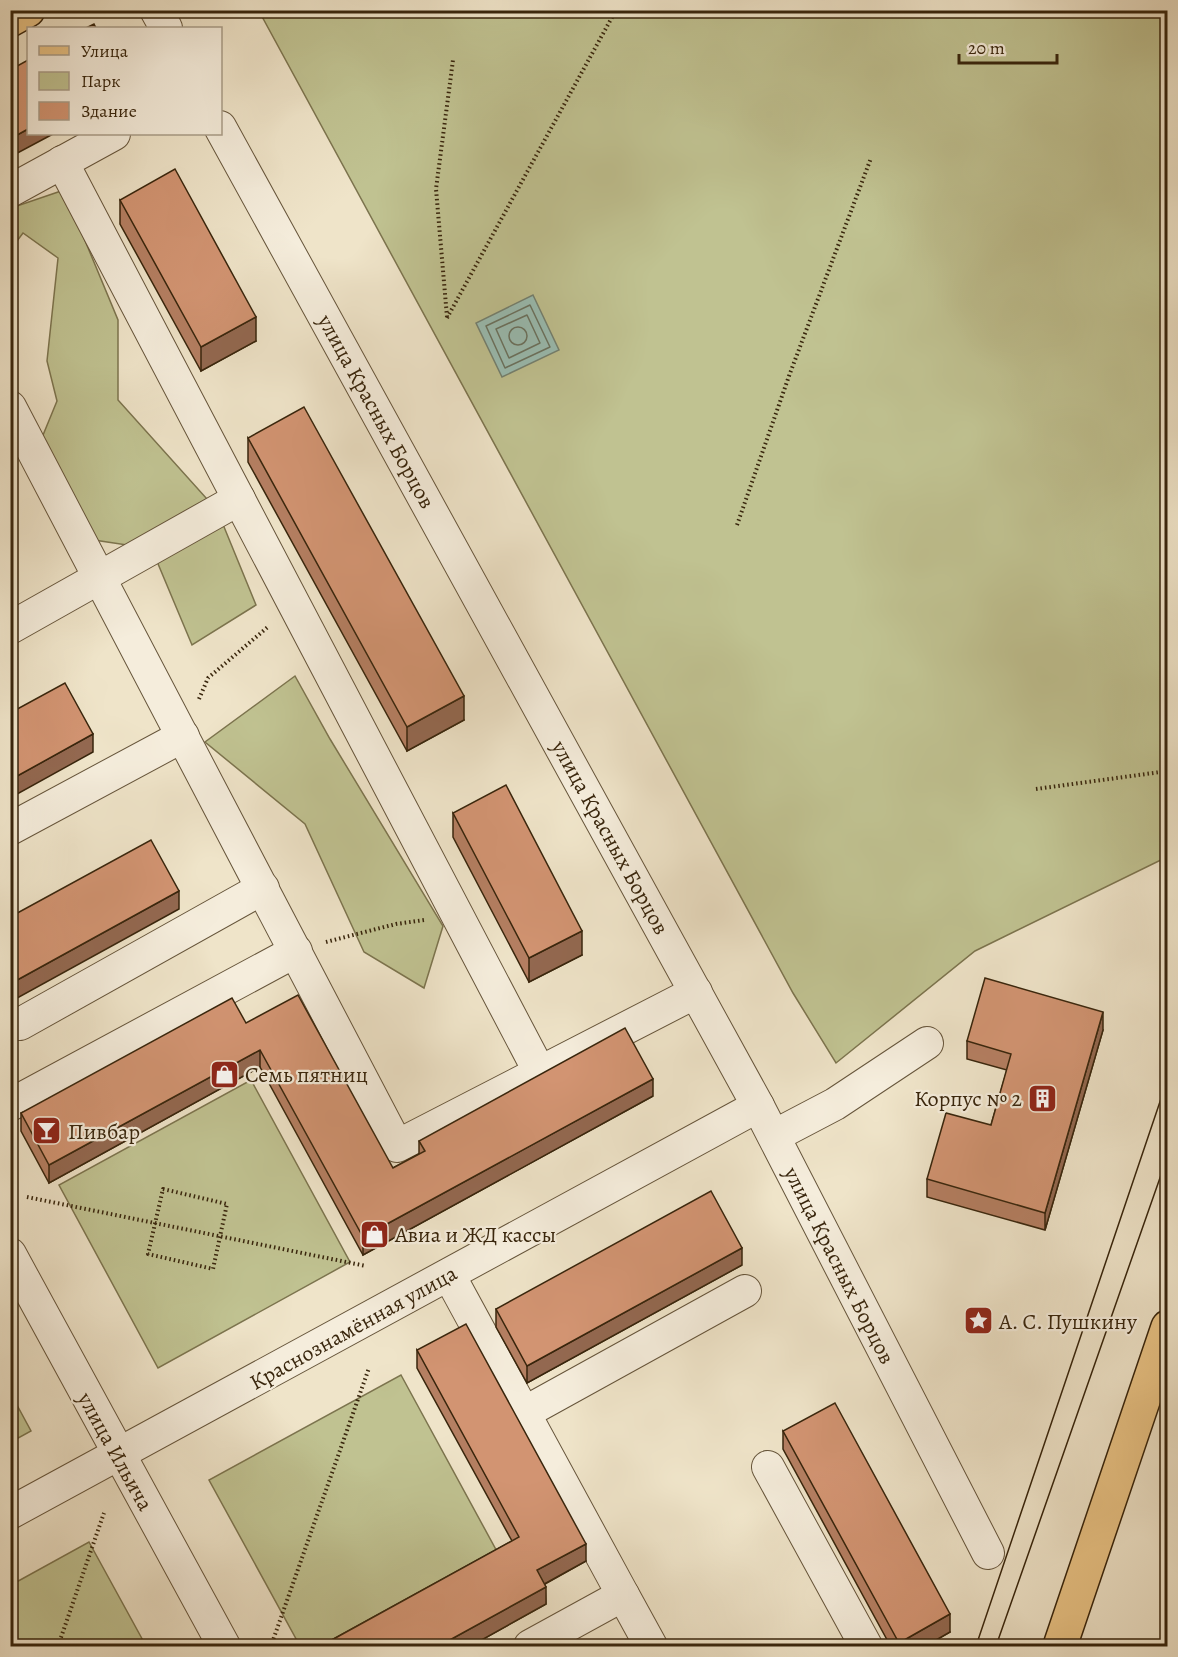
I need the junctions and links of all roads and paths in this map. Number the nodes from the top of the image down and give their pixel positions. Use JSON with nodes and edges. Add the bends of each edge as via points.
{"nodes":[{"id":1,"x":28,"y":10,"type":"edge"},
{"id":2,"x":156,"y":10,"type":"edge"},
{"id":3,"x":616,"y":10,"type":"edge"},
{"id":4,"x":10,"y":20,"type":"edge"},
{"id":5,"x":165,"y":27,"type":"edge"},
{"id":6,"x":453,"y":60,"type":"dead end"},
{"id":7,"x":222,"y":131,"type":"edge"},
{"id":8,"x":112,"y":135,"type":"edge"},
{"id":9,"x":871,"y":158,"type":"dead end"},
{"id":10,"x":62,"y":162,"type":"junction"},
{"id":11,"x":10,"y":191,"type":"edge"},
{"id":12,"x":14,"y":421,"type":"edge"},
{"id":13,"x":239,"y":499,"type":"junction"},
{"id":14,"x":737,"y":525,"type":"dead end"},
{"id":15,"x":100,"y":579,"type":"junction"},
{"id":16,"x":294,"y":604,"type":"junction"},
{"id":17,"x":10,"y":628,"type":"edge"},
{"id":18,"x":183,"y":735,"type":"junction"},
{"id":19,"x":1167,"y":771,"type":"edge"},
{"id":20,"x":1036,"y":789,"type":"dead end"},
{"id":21,"x":10,"y":829,"type":"edge"},
{"id":22,"x":263,"y":888,"type":"junction"},
{"id":23,"x":457,"y":916,"type":"junction"},
{"id":24,"x":296,"y":951,"type":"junction"},
{"id":25,"x":696,"y":992,"type":"junction"},
{"id":26,"x":20,"y":1024,"type":"dead end"},
{"id":27,"x":927,"y":1043,"type":"dead end"},
{"id":28,"x":539,"y":1071,"type":"junction"},
{"id":29,"x":10,"y":1105,"type":"edge"},
{"id":30,"x":758,"y":1106,"type":"junction"},
{"id":31,"x":774,"y":1136,"type":"junction"},
{"id":32,"x":27,"y":1197,"type":"dead end"},
{"id":33,"x":155,"y":1223,"type":"junction"},
{"id":34,"x":219,"y":1236,"type":"junction"},
{"id":35,"x":10,"y":1254,"type":"edge"},
{"id":36,"x":366,"y":1266,"type":"edge"},
{"id":37,"x":449,"y":1275,"type":"junction"},
{"id":38,"x":745,"y":1291,"type":"dead end"},
{"id":39,"x":1167,"y":1327,"type":"edge"},
{"id":40,"x":369,"y":1368,"type":"dead end"},
{"id":41,"x":524,"y":1413,"type":"junction"},
{"id":42,"x":118,"y":1455,"type":"junction"},
{"id":43,"x":768,"y":1467,"type":"dead end"},
{"id":44,"x":10,"y":1513,"type":"edge"},
{"id":45,"x":104,"y":1513,"type":"dead end"},
{"id":46,"x":988,"y":1553,"type":"dead end"},
{"id":47,"x":623,"y":1595,"type":"junction"},
{"id":48,"x":272,"y":1643,"type":"dead end"},
{"id":49,"x":58,"y":1647,"type":"edge"},
{"id":50,"x":224,"y":1647,"type":"edge"},
{"id":51,"x":530,"y":1647,"type":"edge"},
{"id":52,"x":651,"y":1647,"type":"edge"},
{"id":53,"x":866,"y":1647,"type":"edge"},
{"id":54,"x":1060,"y":1647,"type":"edge"}],
"edges":[{"from":1,"to":4,"type":"main road"},
{"from":2,"to":5,"type":"street"},
{"from":3,"to":6,"type":"path","via":[[447,318],[436,189]]},
{"from":7,"to":25,"type":"street","name":"улица Красных Борцов"},
{"from":8,"to":10,"type":"street"},
{"from":9,"to":14,"type":"path"},
{"from":10,"to":11,"type":"street"},
{"from":10,"to":13,"type":"street"},
{"from":12,"to":15,"type":"street"},
{"from":13,"to":15,"type":"street"},
{"from":13,"to":16,"type":"street"},
{"from":15,"to":17,"type":"street"},
{"from":15,"to":18,"type":"street"},
{"from":16,"to":18,"type":"path","via":[[208,678]]},
{"from":16,"to":23,"type":"street"},
{"from":18,"to":21,"type":"street"},
{"from":18,"to":22,"type":"street"},
{"from":19,"to":20,"type":"path"},
{"from":22,"to":24,"type":"street"},
{"from":22,"to":26,"type":"street"},
{"from":23,"to":24,"type":"path","via":[[396,924]]},
{"from":23,"to":28,"type":"street"},
{"from":24,"to":28,"type":"street","via":[[397,1146]]},
{"from":24,"to":29,"type":"street"},
{"from":25,"to":28,"type":"street"},
{"from":25,"to":30,"type":"street","name":"улица Красных Борцов"},
{"from":27,"to":31,"type":"street","via":[[836,1104]]},
{"from":30,"to":31,"type":"street","name":"улица Красных Борцов"},
{"from":30,"to":37,"type":"street","name":"Краснознамённая улица"},
{"from":31,"to":46,"type":"street","name":"улица Красных Борцов"},
{"from":32,"to":33,"type":"path"},
{"from":33,"to":34,"type":"path"},
{"from":33,"to":34,"type":"path","via":[[148,1254],[213,1269]]},
{"from":33,"to":34,"type":"path","via":[[163,1189],[227,1204]]},
{"from":34,"to":36,"type":"path"},
{"from":35,"to":42,"type":"street","name":"улица Ильича"},
{"from":37,"to":41,"type":"street"},
{"from":37,"to":42,"type":"street","name":"Краснознамённая улица"},
{"from":38,"to":41,"type":"street"},
{"from":39,"to":54,"type":"main road"},
{"from":40,"to":48,"type":"path"},
{"from":41,"to":47,"type":"street"},
{"from":42,"to":44,"type":"street","name":"Краснознамённая улица"},
{"from":42,"to":50,"type":"street","name":"улица Ильича"},
{"from":43,"to":53,"type":"street"},
{"from":45,"to":49,"type":"path"},
{"from":47,"to":51,"type":"street"},
{"from":47,"to":52,"type":"street"}]}
